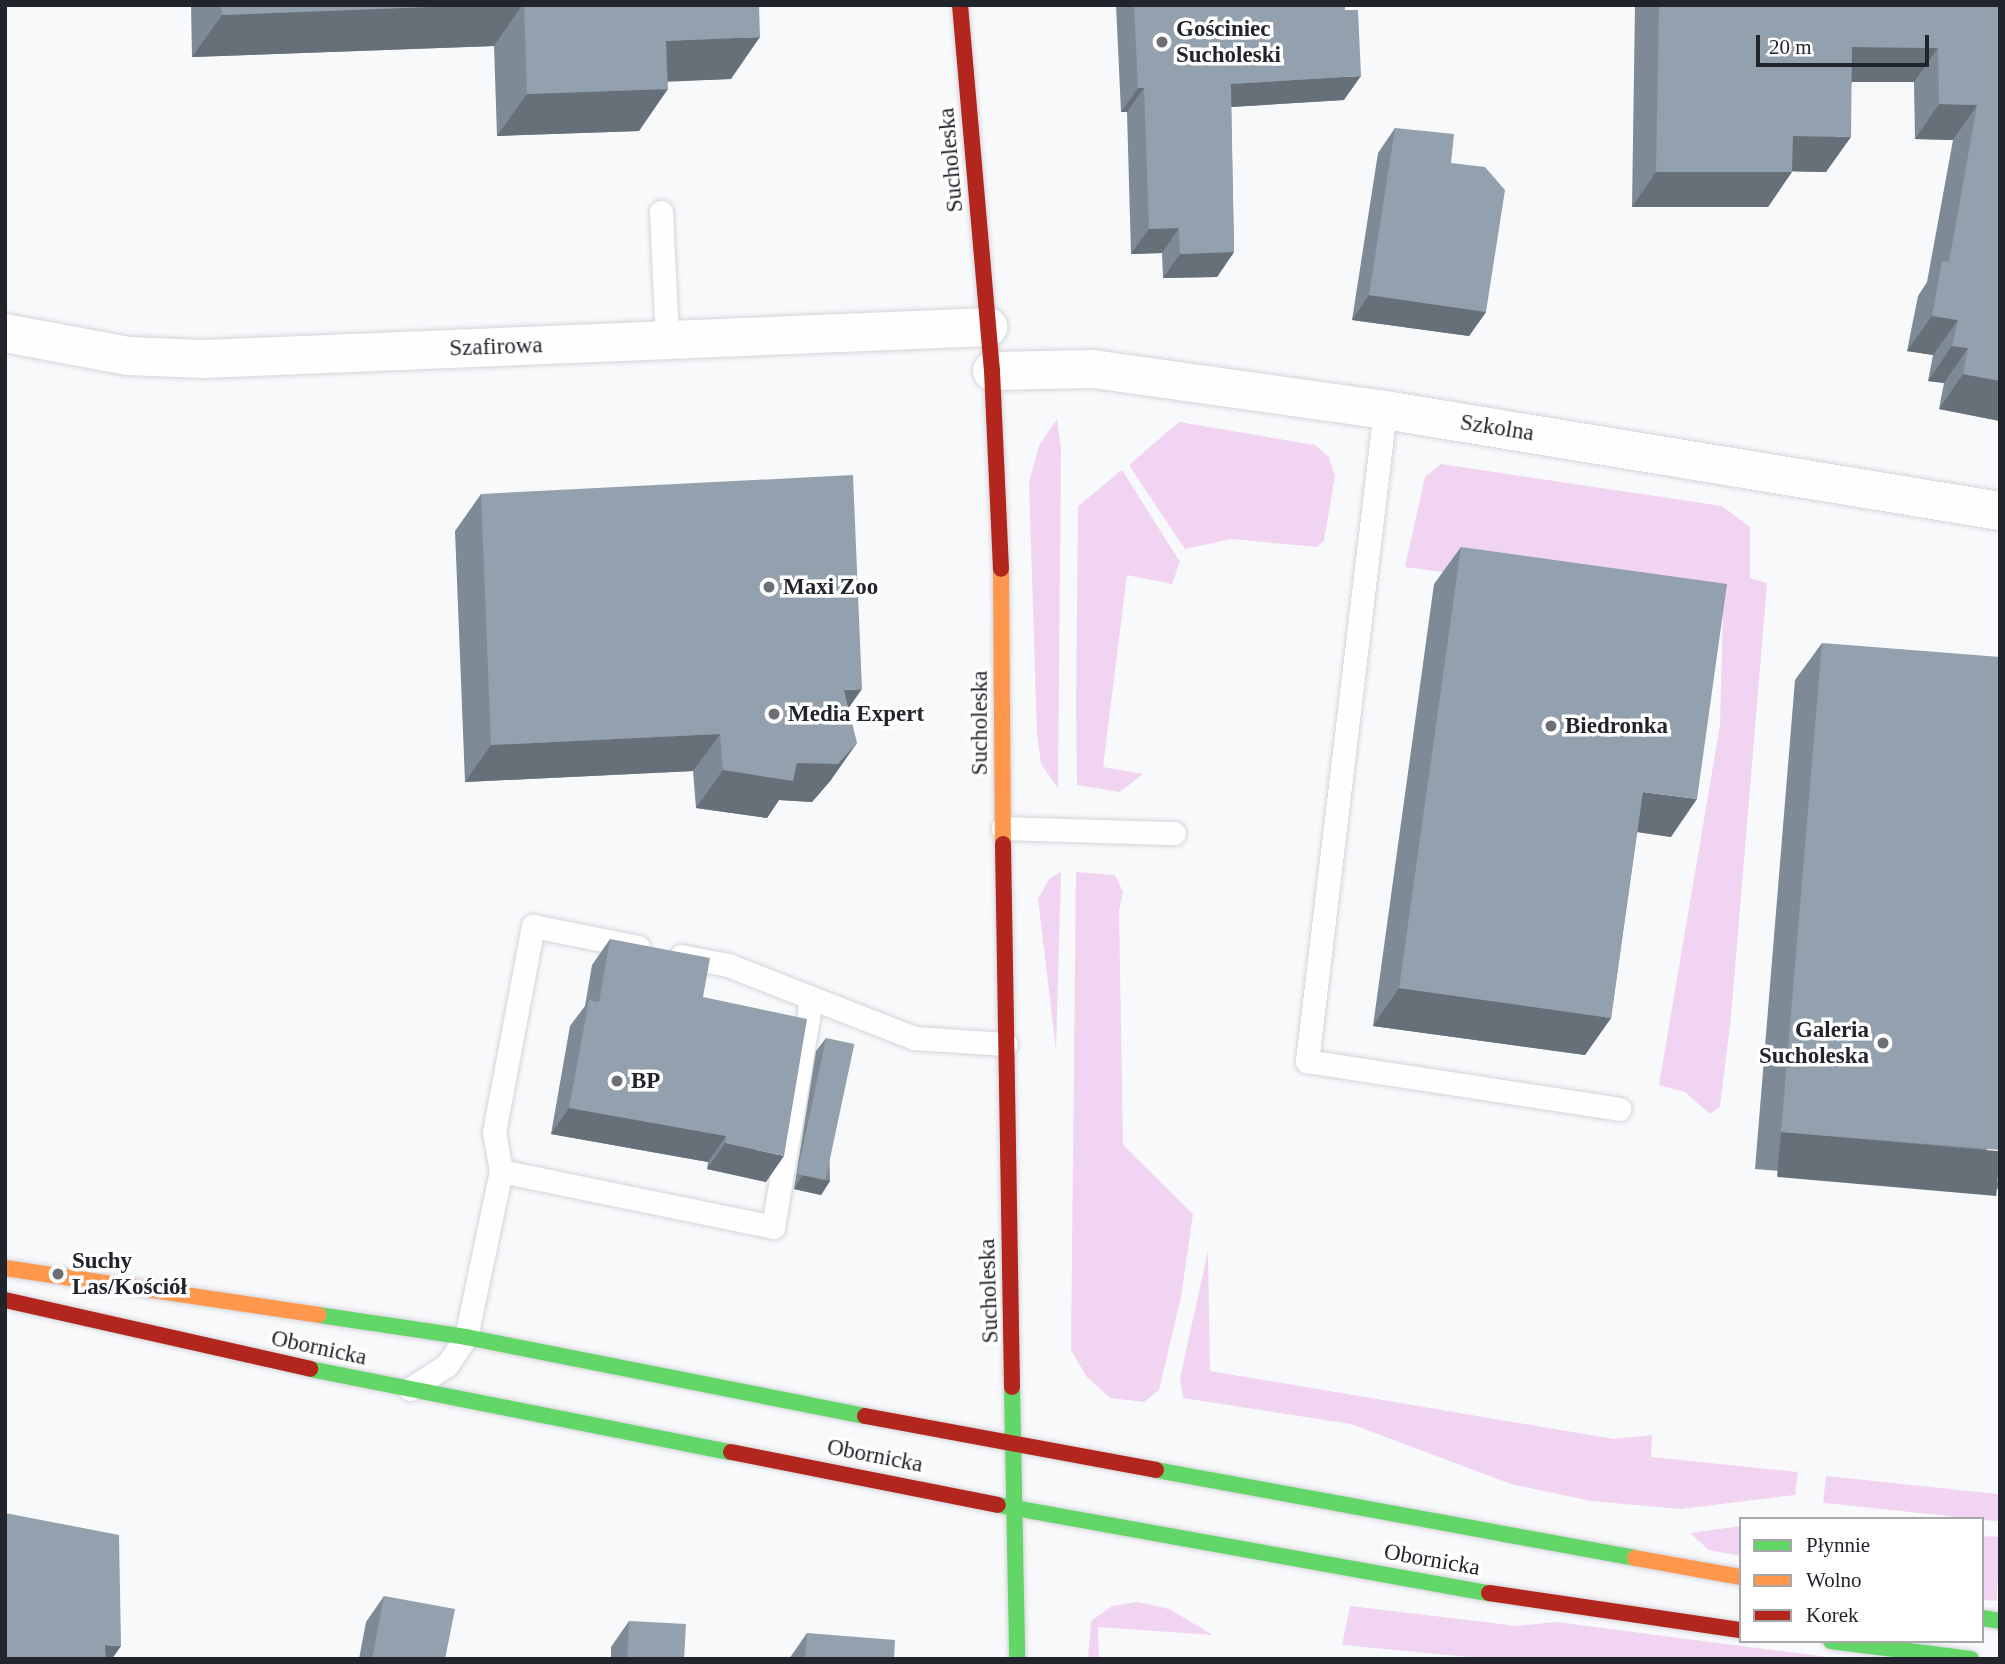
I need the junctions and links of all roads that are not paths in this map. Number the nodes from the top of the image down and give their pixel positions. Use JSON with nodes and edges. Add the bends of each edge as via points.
{"nodes":[{"id":1,"x":960,"y":5,"type":"edge"},
{"id":2,"x":661,"y":212,"type":"dead end"},
{"id":3,"x":988,"y":327,"type":"junction"},
{"id":4,"x":5,"y":332,"type":"edge"},
{"id":5,"x":667,"y":340,"type":"junction"},
{"id":6,"x":992,"y":371,"type":"junction"},
{"id":7,"x":1385,"y":410,"type":"junction"},
{"id":8,"x":2000,"y":511,"type":"edge"},
{"id":9,"x":1003,"y":828,"type":"junction"},
{"id":10,"x":1174,"y":834,"type":"dead end"},
{"id":11,"x":811,"y":999,"type":"junction"},
{"id":12,"x":1006,"y":1044,"type":"junction"},
{"id":13,"x":1619,"y":1110,"type":"dead end"},
{"id":14,"x":501,"y":1171,"type":"junction"},
{"id":15,"x":5,"y":1268,"type":"edge"},
{"id":16,"x":5,"y":1300,"type":"edge"},
{"id":17,"x":466,"y":1337,"type":"junction"},
{"id":18,"x":410,"y":1389,"type":"junction"},
{"id":19,"x":1015,"y":1443,"type":"junction"},
{"id":20,"x":1015,"y":1508,"type":"junction"},
{"id":21,"x":1739,"y":1577,"type":"edge"},
{"id":22,"x":1739,"y":1630,"type":"edge"},
{"id":23,"x":1847,"y":1643,"type":"edge"},
{"id":24,"x":1017,"y":1659,"type":"edge"},
{"id":25,"x":1971,"y":1659,"type":"edge"}],
"edges":[{"from":1,"to":3,"type":"main road","name":"Sucholeska"},
{"from":2,"to":5,"type":"lane"},
{"from":3,"to":5,"type":"street","name":"Szafirowa"},
{"from":3,"to":6,"type":"main road","name":"Sucholeska"},
{"from":4,"to":5,"type":"street","name":"Szafirowa","via":[[128,356],[203,359]]},
{"from":6,"to":7,"type":"street","name":"Szkolna","via":[[1093,369]]},
{"from":6,"to":9,"type":"main road","name":"Sucholeska","via":[[1003,620]]},
{"from":7,"to":8,"type":"street","name":"Szkolna"},
{"from":7,"to":13,"type":"lane","via":[[1307,1061]]},
{"from":9,"to":10,"type":"lane"},
{"from":9,"to":12,"type":"main road","name":"Sucholeska"},
{"from":11,"to":12,"type":"lane","via":[[914,1038]]},
{"from":11,"to":14,"type":"lane","via":[[773,1227]]},
{"from":11,"to":14,"type":"lane","via":[[728,965],[533,926],[494,1132]]},
{"from":12,"to":19,"type":"main road","name":"Sucholeska"},
{"from":14,"to":17,"type":"lane"},
{"from":15,"to":17,"type":"main road","name":"Obornicka"},
{"from":16,"to":18,"type":"main road","name":"Obornicka","via":[[92,1323]]},
{"from":17,"to":18,"type":"lane","via":[[447,1365]]},
{"from":17,"to":19,"type":"main road","name":"Obornicka"},
{"from":18,"to":20,"type":"main road","name":"Obornicka"},
{"from":19,"to":20,"type":"main road","name":"Sucholeska"},
{"from":19,"to":21,"type":"main road","name":"Obornicka"},
{"from":20,"to":22,"type":"main road","name":"Obornicka","via":[[1586,1611]]},
{"from":20,"to":24,"type":"main road","name":"Sucholeska"},
{"from":23,"to":25,"type":"main road"}]}
